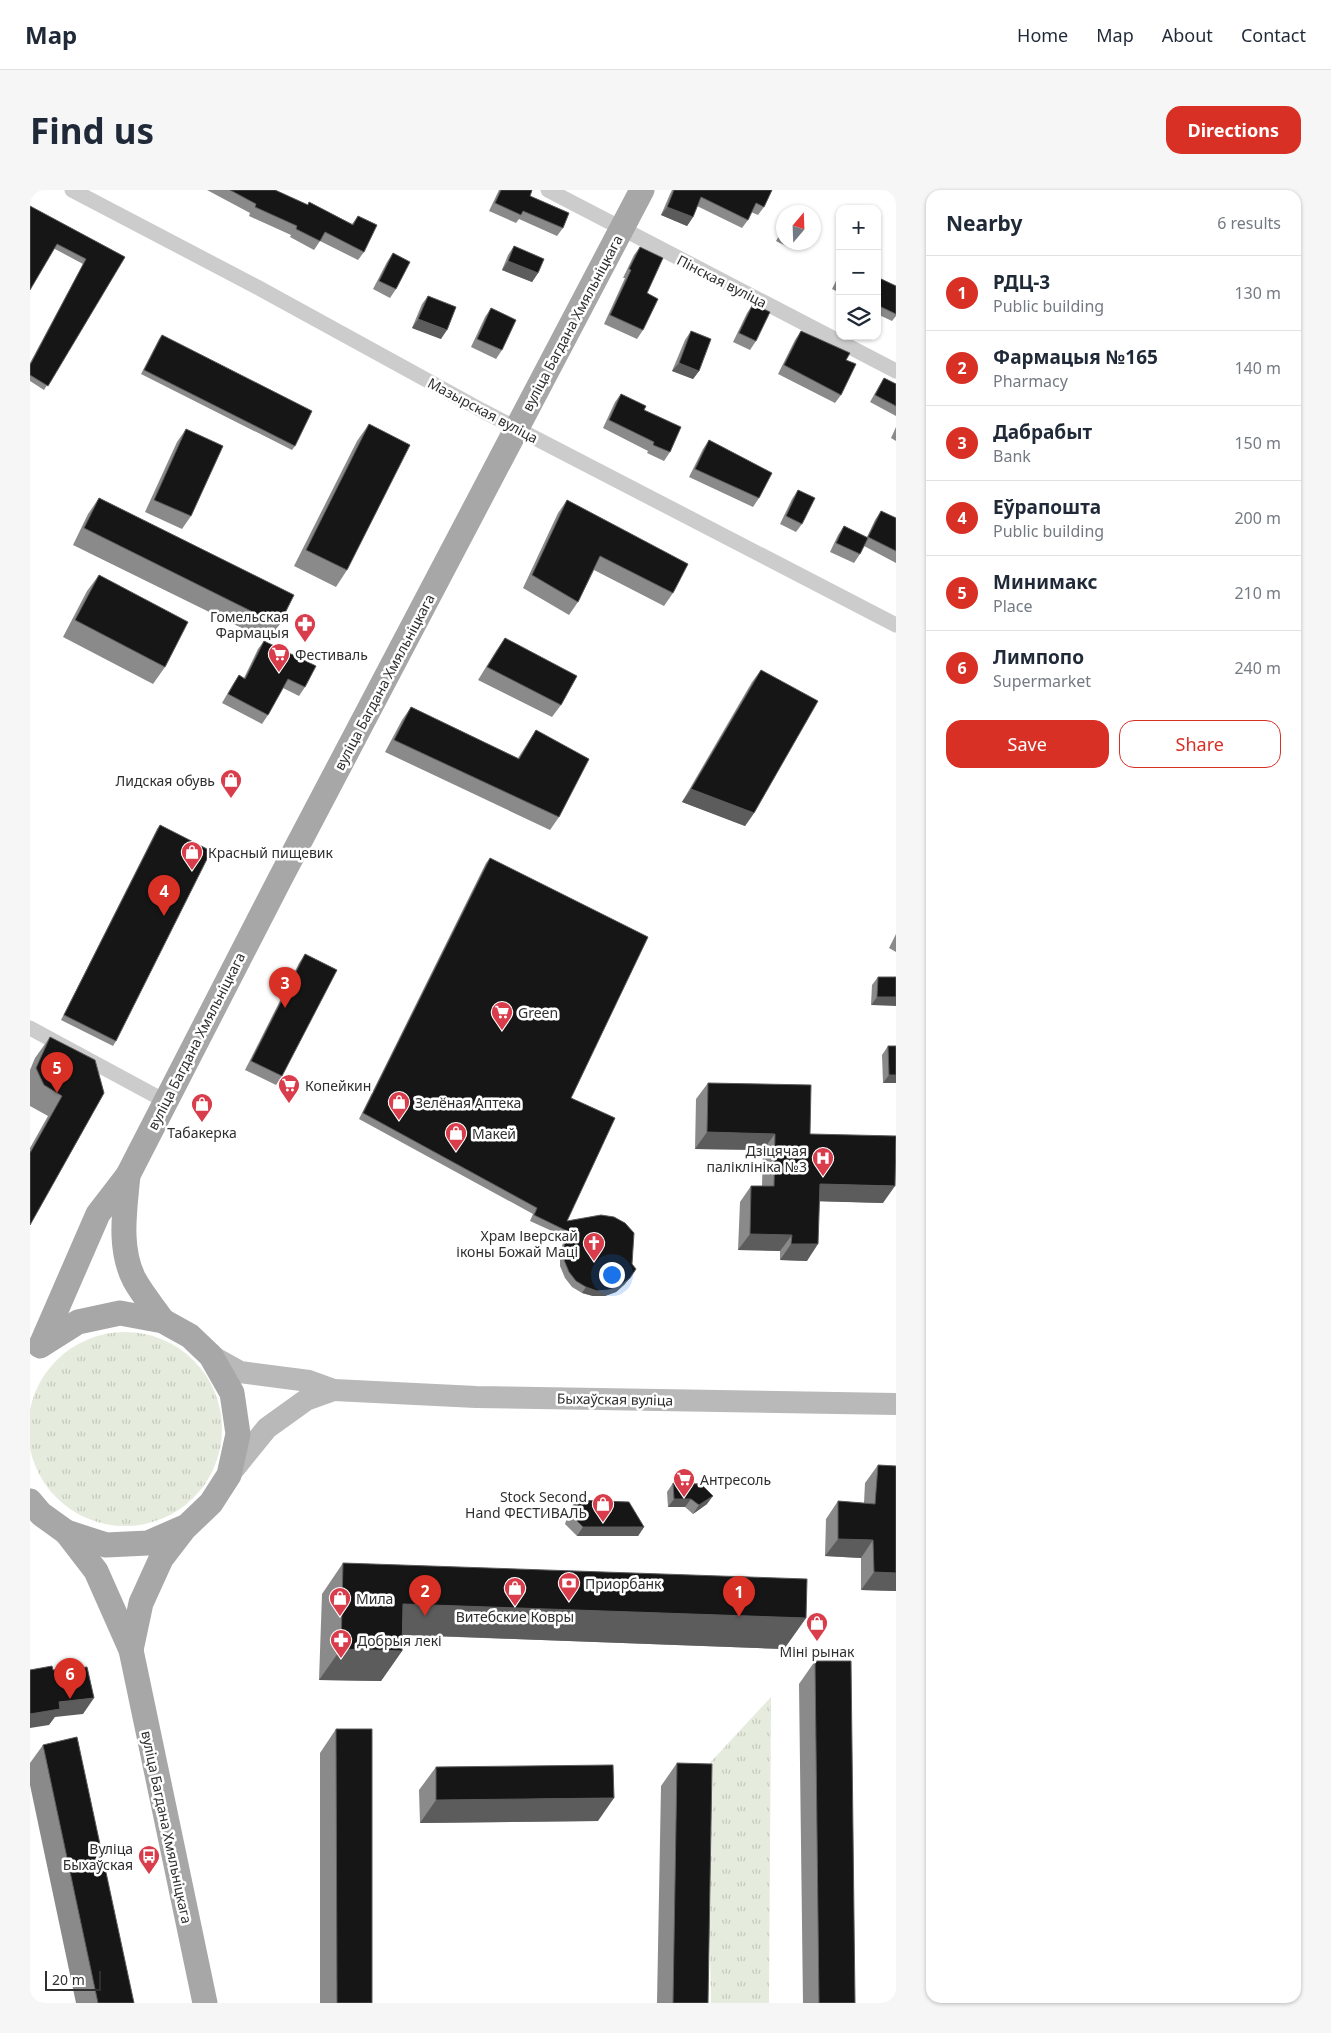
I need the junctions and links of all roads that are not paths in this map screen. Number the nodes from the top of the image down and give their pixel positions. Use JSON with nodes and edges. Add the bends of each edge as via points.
{"nodes":[{"id":1,"x":72,"y":190,"type":"edge"},
{"id":2,"x":548,"y":190,"type":"edge"},
{"id":3,"x":642,"y":190,"type":"edge"},
{"id":4,"x":621,"y":230,"type":"junction"},
{"id":5,"x":896,"y":371,"type":"edge"},
{"id":6,"x":517,"y":428,"type":"junction"},
{"id":7,"x":896,"y":626,"type":"edge"},
{"id":8,"x":30,"y":1028,"type":"edge"},
{"id":9,"x":165,"y":1101,"type":"junction"},
{"id":10,"x":128,"y":1175,"type":"junction"},
{"id":11,"x":164,"y":1321,"type":"junction"},
{"id":12,"x":36,"y":1351,"type":"edge"},
{"id":13,"x":211,"y":1356,"type":"junction"},
{"id":14,"x":334,"y":1390,"type":"junction"},
{"id":15,"x":896,"y":1404,"type":"edge"},
{"id":16,"x":229,"y":1475,"type":"junction"},
{"id":17,"x":30,"y":1501,"type":"edge"},
{"id":18,"x":187,"y":1526,"type":"junction"},
{"id":19,"x":66,"y":1532,"type":"junction"},
{"id":20,"x":131,"y":1650,"type":"junction"},
{"id":21,"x":205,"y":2003,"type":"edge"}],
"edges":[{"from":1,"to":6,"type":"street","name":"Мазырская вуліца"},
{"from":2,"to":4,"type":"street","name":"Пінская вуліца"},
{"from":3,"to":4,"type":"main road","name":"вуліца Багдана Хмяльніцкага"},
{"from":4,"to":5,"type":"street","name":"Пінская вуліца"},
{"from":4,"to":6,"type":"main road","name":"вуліца Багдана Хмяльніцкага"},
{"from":6,"to":7,"type":"street","name":"Мазырская вуліца"},
{"from":6,"to":9,"type":"main road","name":"вуліца Багдана Хмяльніцкага"},
{"from":8,"to":9,"type":"street"},
{"from":9,"to":10,"type":"main road","name":"вуліца Багдана Хмяльніцкага"},
{"from":10,"to":11,"type":"main road","name":"вуліца Багдана Хмяльніцкага","via":[[125,1251],[134,1279]]},
{"from":10,"to":12,"type":"main road","name":"вуліца Багдана Хмяльніцкага","via":[[98,1214]]},
{"from":11,"to":12,"type":"main road","via":[[120,1313],[95,1318],[78,1322]]},
{"from":11,"to":13,"type":"main road","via":[[190,1336]]},
{"from":13,"to":14,"type":"main road","name":"Быхаўская вуліца","via":[[240,1372],[309,1381]]},
{"from":13,"to":16,"type":"main road","via":[[232,1393],[238,1434]]},
{"from":14,"to":15,"type":"main road","name":"Быхаўская вуліца"},
{"from":14,"to":16,"type":"main road","name":"Быхаўская вуліца","via":[[306,1400],[274,1423],[247,1450]]},
{"from":16,"to":18,"type":"main road","via":[[212,1503]]},
{"from":17,"to":19,"type":"main road","via":[[41,1514]]},
{"from":18,"to":19,"type":"main road","via":[[140,1544],[106,1545]]},
{"from":18,"to":20,"type":"main road","name":"вуліца Багдана Хмяльніцкага","via":[[161,1559],[141,1603]]},
{"from":19,"to":20,"type":"main road","name":"вуліца Багдана Хмяльніцкага","via":[[96,1571]]},
{"from":20,"to":21,"type":"main road","name":"вуліца Багдана Хмяльніцкага"}]}
